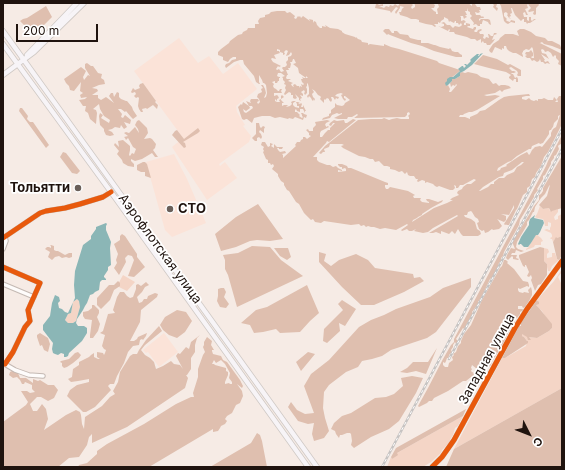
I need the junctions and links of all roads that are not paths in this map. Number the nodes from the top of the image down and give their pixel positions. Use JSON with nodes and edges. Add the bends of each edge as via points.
{"nodes":[{"id":1,"x":78,"y":3,"type":"edge"},
{"id":2,"x":84,"y":3,"type":"edge"},
{"id":3,"x":3,"y":31,"type":"edge"},
{"id":4,"x":3,"y":44,"type":"edge"},
{"id":5,"x":23,"y":59,"type":"junction"},
{"id":6,"x":18,"y":64,"type":"junction"},
{"id":7,"x":3,"y":75,"type":"edge"},
{"id":8,"x":111,"y":192,"type":"junction"},
{"id":9,"x":4,"y":237,"type":"edge"},
{"id":10,"x":3,"y":249,"type":"edge"},
{"id":11,"x":562,"y":261,"type":"edge"},
{"id":12,"x":3,"y":267,"type":"edge"},
{"id":13,"x":3,"y":284,"type":"edge"},
{"id":14,"x":34,"y":297,"type":"junction"},
{"id":15,"x":4,"y":364,"type":"edge"},
{"id":16,"x":43,"y":376,"type":"dead end"},
{"id":17,"x":308,"y":467,"type":"edge"},
{"id":18,"x":316,"y":467,"type":"edge"},
{"id":19,"x":432,"y":467,"type":"edge"}],
"edges":[{"from":1,"to":5,"type":"main road"},
{"from":2,"to":5,"type":"main road","via":[[34,52]]},
{"from":3,"to":5,"type":"main road","name":"Аэрофлотская улица"},
{"from":4,"to":6,"type":"main road","name":"Аэрофлотская улица"},
{"from":5,"to":6,"type":"main road"},
{"from":5,"to":18,"type":"main road","name":"Аэрофлотская улица"},
{"from":6,"to":7,"type":"main road"},
{"from":6,"to":8,"type":"main road","name":"Аэрофлотская улица"},
{"from":8,"to":9,"type":"street","via":[[80,204],[40,213]]},
{"from":8,"to":17,"type":"main road","name":"Аэрофлотская улица"},
{"from":9,"to":10,"type":"street","via":[[6,241]]},
{"from":11,"to":19,"type":"street","name":"Западная улица","via":[[515,328],[454,440]]},
{"from":12,"to":14,"type":"street","via":[[40,283]]},
{"from":13,"to":14,"type":"street"},
{"from":14,"to":15,"type":"street","via":[[28,310],[30,321]]},
{"from":15,"to":16,"type":"street","via":[[29,375]]}]}
